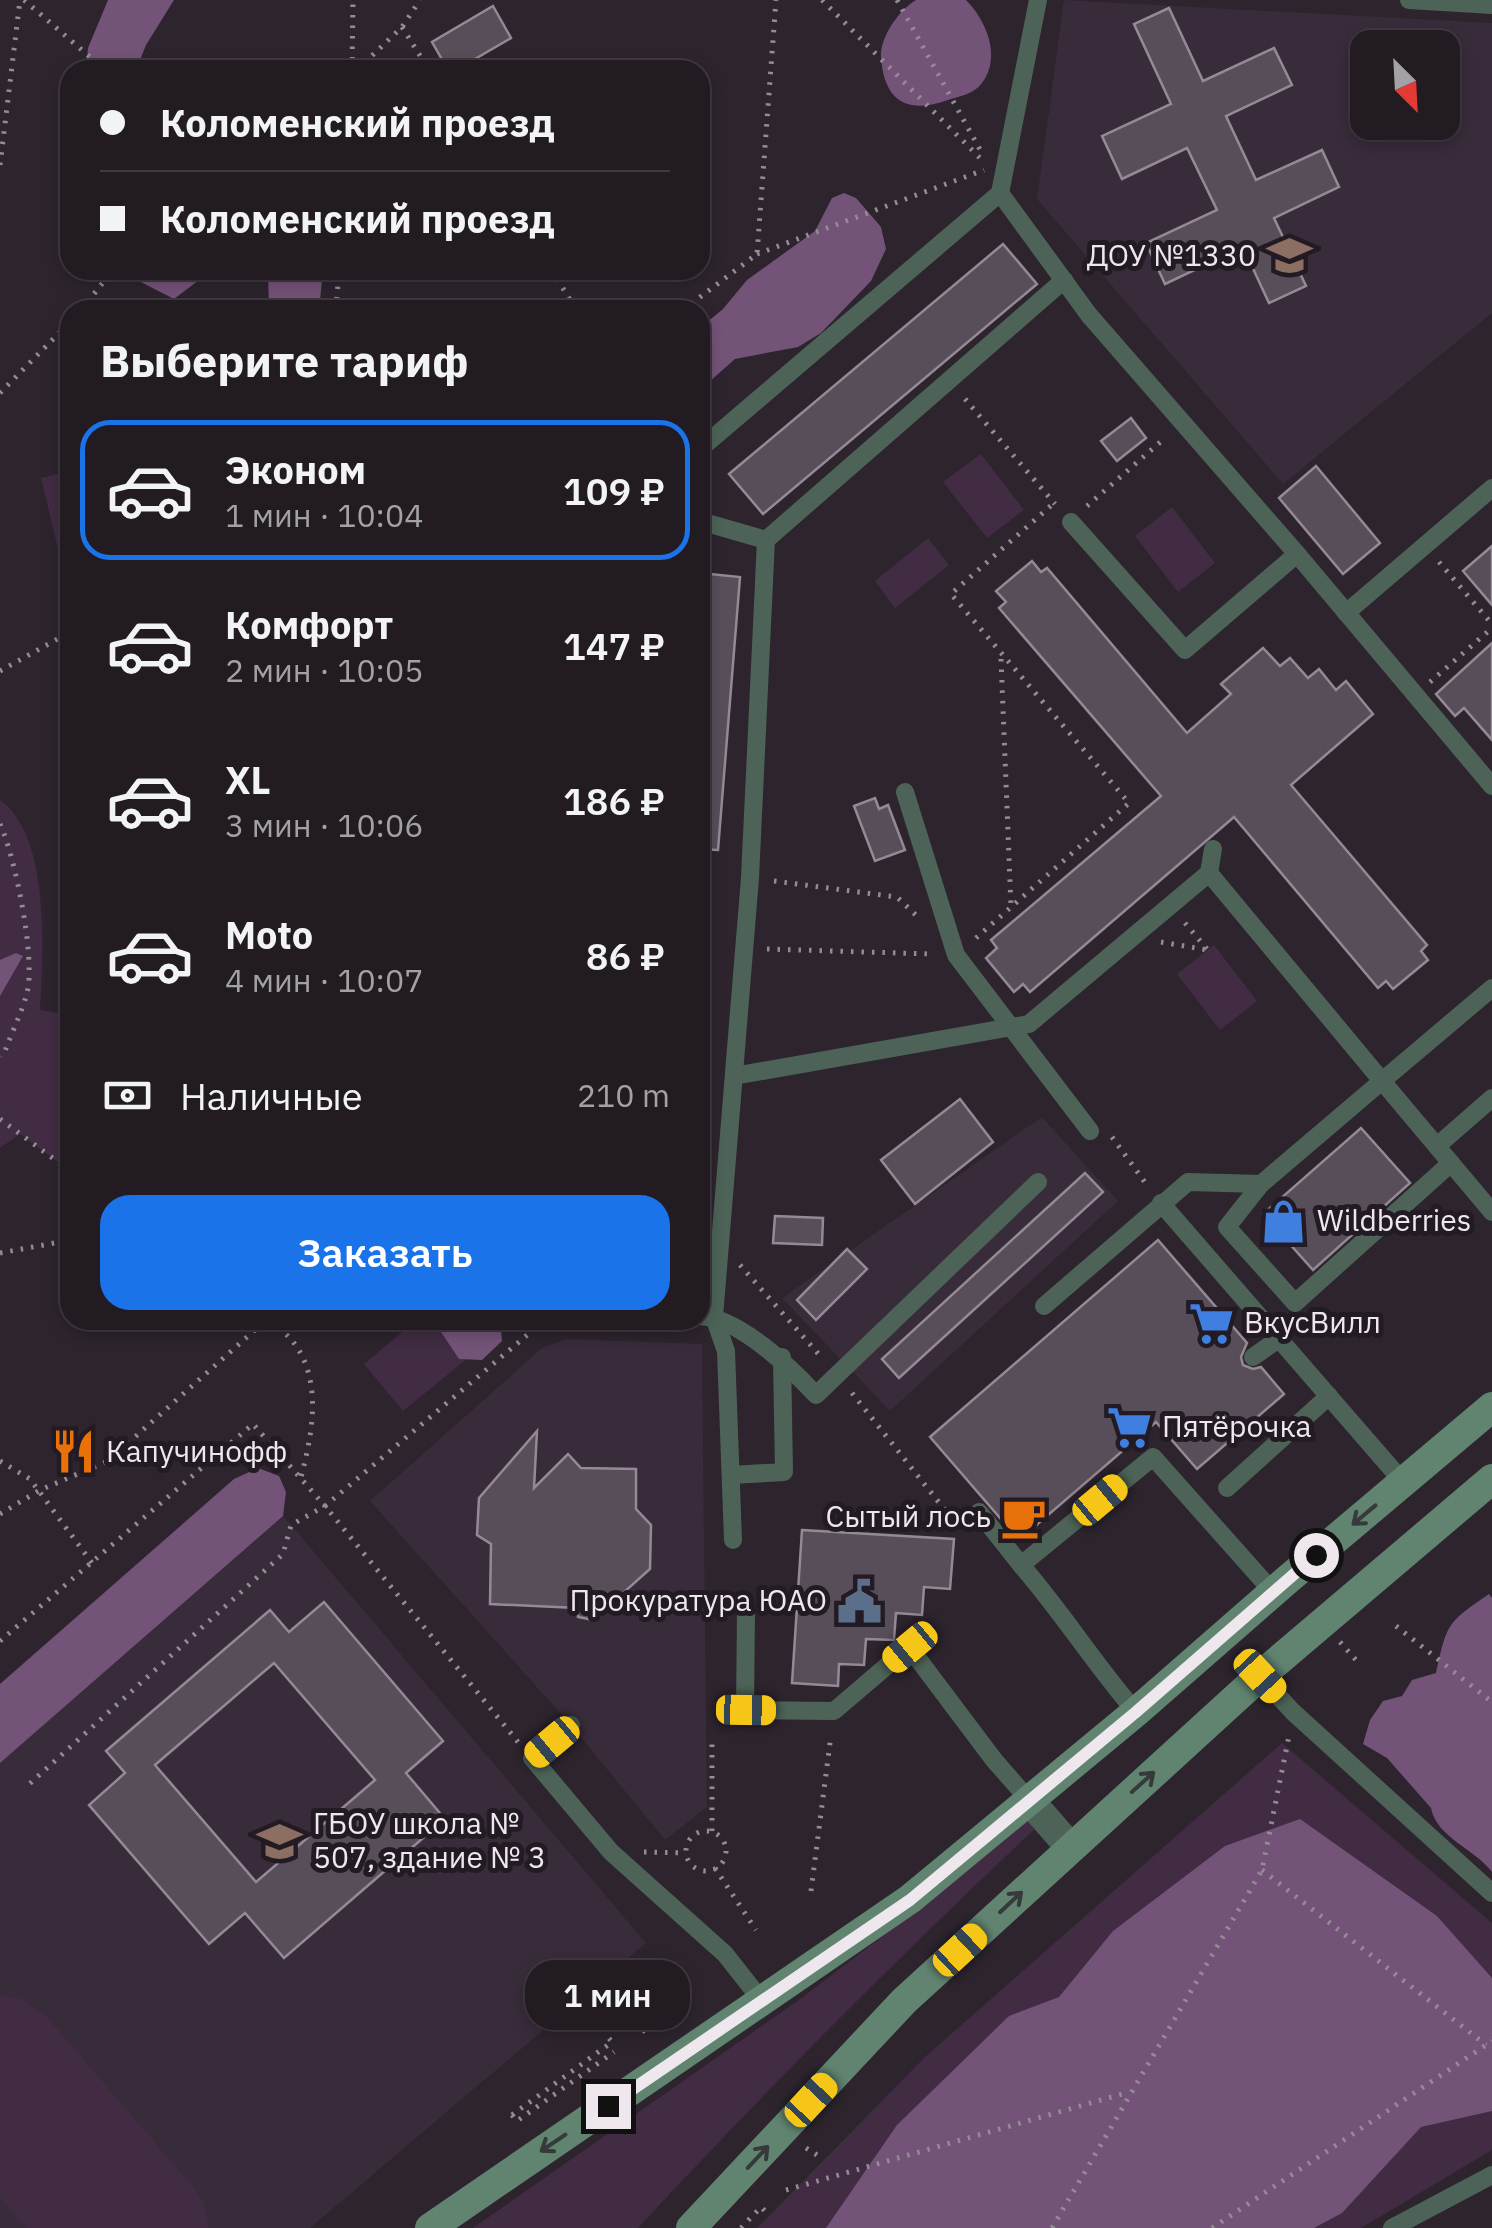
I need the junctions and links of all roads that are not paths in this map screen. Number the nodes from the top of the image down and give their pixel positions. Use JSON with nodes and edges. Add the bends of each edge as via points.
{"nodes":[{"id":1,"x":1038,"y":0,"type":"edge"},
{"id":2,"x":1409,"y":0,"type":"edge"},
{"id":3,"x":1492,"y":5,"type":"edge"},
{"id":4,"x":1000,"y":193,"type":"junction"},
{"id":5,"x":1064,"y":280,"type":"junction"},
{"id":6,"x":710,"y":440,"type":"edge"},
{"id":7,"x":1492,"y":488,"type":"edge"},
{"id":8,"x":1071,"y":522,"type":"road end"},
{"id":9,"x":710,"y":524,"type":"edge"},
{"id":10,"x":766,"y":540,"type":"junction"},
{"id":11,"x":1297,"y":554,"type":"junction"},
{"id":12,"x":1346,"y":614,"type":"junction"},
{"id":13,"x":1492,"y":786,"type":"edge"},
{"id":14,"x":906,"y":792,"type":"dead end"},
{"id":15,"x":1214,"y":849,"type":"dead end"},
{"id":16,"x":1209,"y":873,"type":"junction"},
{"id":17,"x":1492,"y":988,"type":"edge"},
{"id":18,"x":1010,"y":1028,"type":"junction"},
{"id":19,"x":734,"y":1076,"type":"junction"},
{"id":20,"x":1382,"y":1081,"type":"junction"},
{"id":21,"x":1492,"y":1098,"type":"edge"},
{"id":22,"x":1090,"y":1131,"type":"dead end"},
{"id":23,"x":1436,"y":1146,"type":"junction"},
{"id":24,"x":1451,"y":1163,"type":"junction"},
{"id":25,"x":1038,"y":1182,"type":"dead end"},
{"id":26,"x":1261,"y":1184,"type":"junction"},
{"id":27,"x":1161,"y":1203,"type":"junction"},
{"id":28,"x":1492,"y":1212,"type":"edge"},
{"id":29,"x":710,"y":1296,"type":"edge"},
{"id":30,"x":1044,"y":1306,"type":"dead end"},
{"id":31,"x":710,"y":1319,"type":"edge"},
{"id":32,"x":710,"y":1322,"type":"edge"},
{"id":33,"x":1280,"y":1338,"type":"junction"},
{"id":34,"x":782,"y":1357,"type":"junction"},
{"id":35,"x":1253,"y":1357,"type":"dead end"},
{"id":36,"x":1329,"y":1396,"type":"junction"},
{"id":37,"x":1492,"y":1407,"type":"edge"},
{"id":38,"x":731,"y":1475,"type":"junction"},
{"id":39,"x":1492,"y":1479,"type":"edge"},
{"id":40,"x":1404,"y":1483,"type":"junction"},
{"id":41,"x":1227,"y":1488,"type":"dead end"},
{"id":42,"x":979,"y":1512,"type":"dead end"},
{"id":43,"x":734,"y":1540,"type":"dead end"},
{"id":44,"x":1022,"y":1565,"type":"junction"},
{"id":45,"x":1273,"y":1592,"type":"junction"},
{"id":46,"x":746,"y":1610,"type":"dead end"},
{"id":47,"x":1260,"y":1676,"type":"junction"},
{"id":48,"x":1136,"y":1712,"type":"junction"},
{"id":49,"x":571,"y":1725,"type":"dead end"},
{"id":50,"x":1029,"y":1800,"type":"junction"},
{"id":51,"x":1070,"y":1847,"type":"junction"},
{"id":52,"x":1492,"y":1893,"type":"edge"},
{"id":53,"x":762,"y":2001,"type":"junction"},
{"id":54,"x":1492,"y":2174,"type":"edge"},
{"id":55,"x":430,"y":2228,"type":"edge"},
{"id":56,"x":691,"y":2228,"type":"edge"},
{"id":57,"x":1392,"y":2228,"type":"edge"}],
"edges":[{"from":1,"to":4,"type":"lane"},
{"from":2,"to":3,"type":"lane"},
{"from":4,"to":5,"type":"lane"},
{"from":4,"to":6,"type":"lane"},
{"from":5,"to":10,"type":"lane"},
{"from":5,"to":11,"type":"lane"},
{"from":7,"to":12,"type":"lane"},
{"from":8,"to":11,"type":"lane","via":[[1185,650]]},
{"from":9,"to":10,"type":"lane"},
{"from":10,"to":19,"type":"lane"},
{"from":11,"to":12,"type":"lane"},
{"from":12,"to":13,"type":"lane"},
{"from":14,"to":18,"type":"lane","via":[[956,955]]},
{"from":15,"to":16,"type":"lane"},
{"from":16,"to":18,"type":"lane","via":[[1029,1024]]},
{"from":16,"to":20,"type":"lane"},
{"from":17,"to":20,"type":"lane"},
{"from":18,"to":19,"type":"lane"},
{"from":18,"to":22,"type":"lane"},
{"from":19,"to":29,"type":"lane"},
{"from":20,"to":23,"type":"lane"},
{"from":20,"to":26,"type":"lane"},
{"from":21,"to":23,"type":"lane"},
{"from":23,"to":24,"type":"lane"},
{"from":24,"to":26,"type":"lane","via":[[1295,1303],[1227,1227]]},
{"from":24,"to":28,"type":"lane"},
{"from":25,"to":34,"type":"lane","via":[[816,1395]]},
{"from":26,"to":27,"type":"lane","via":[[1188,1182]]},
{"from":27,"to":30,"type":"lane"},
{"from":27,"to":33,"type":"lane"},
{"from":31,"to":34,"type":"lane"},
{"from":32,"to":38,"type":"lane","via":[[726,1351]]},
{"from":33,"to":35,"type":"lane"},
{"from":33,"to":36,"type":"lane"},
{"from":34,"to":38,"type":"lane","via":[[784,1472]]},
{"from":36,"to":40,"type":"lane"},
{"from":36,"to":41,"type":"lane"},
{"from":37,"to":40,"type":"main road"},
{"from":38,"to":43,"type":"lane"},
{"from":39,"to":47,"type":"main road"},
{"from":40,"to":45,"type":"main road","one_way":true},
{"from":42,"to":44,"type":"lane"},
{"from":44,"to":45,"type":"lane","via":[[1152,1457]]},
{"from":44,"to":48,"type":"lane"},
{"from":45,"to":48,"type":"main road"},
{"from":46,"to":50,"type":"lane","via":[[746,1710],[834,1710],[910,1647]]},
{"from":51,"to":47,"type":"main road","one_way":true},
{"from":47,"to":52,"type":"lane"},
{"from":48,"to":50,"type":"main road"},
{"from":49,"to":53,"type":"lane","via":[[532,1758],[610,1852],[725,1954]]},
{"from":50,"to":51,"type":"street"},
{"from":50,"to":53,"type":"main road","via":[[910,1900]]},
{"from":56,"to":51,"type":"main road","one_way":true,"via":[[904,2001]]},
{"from":53,"to":55,"type":"main road","one_way":true},
{"from":54,"to":57,"type":"lane"}]}
